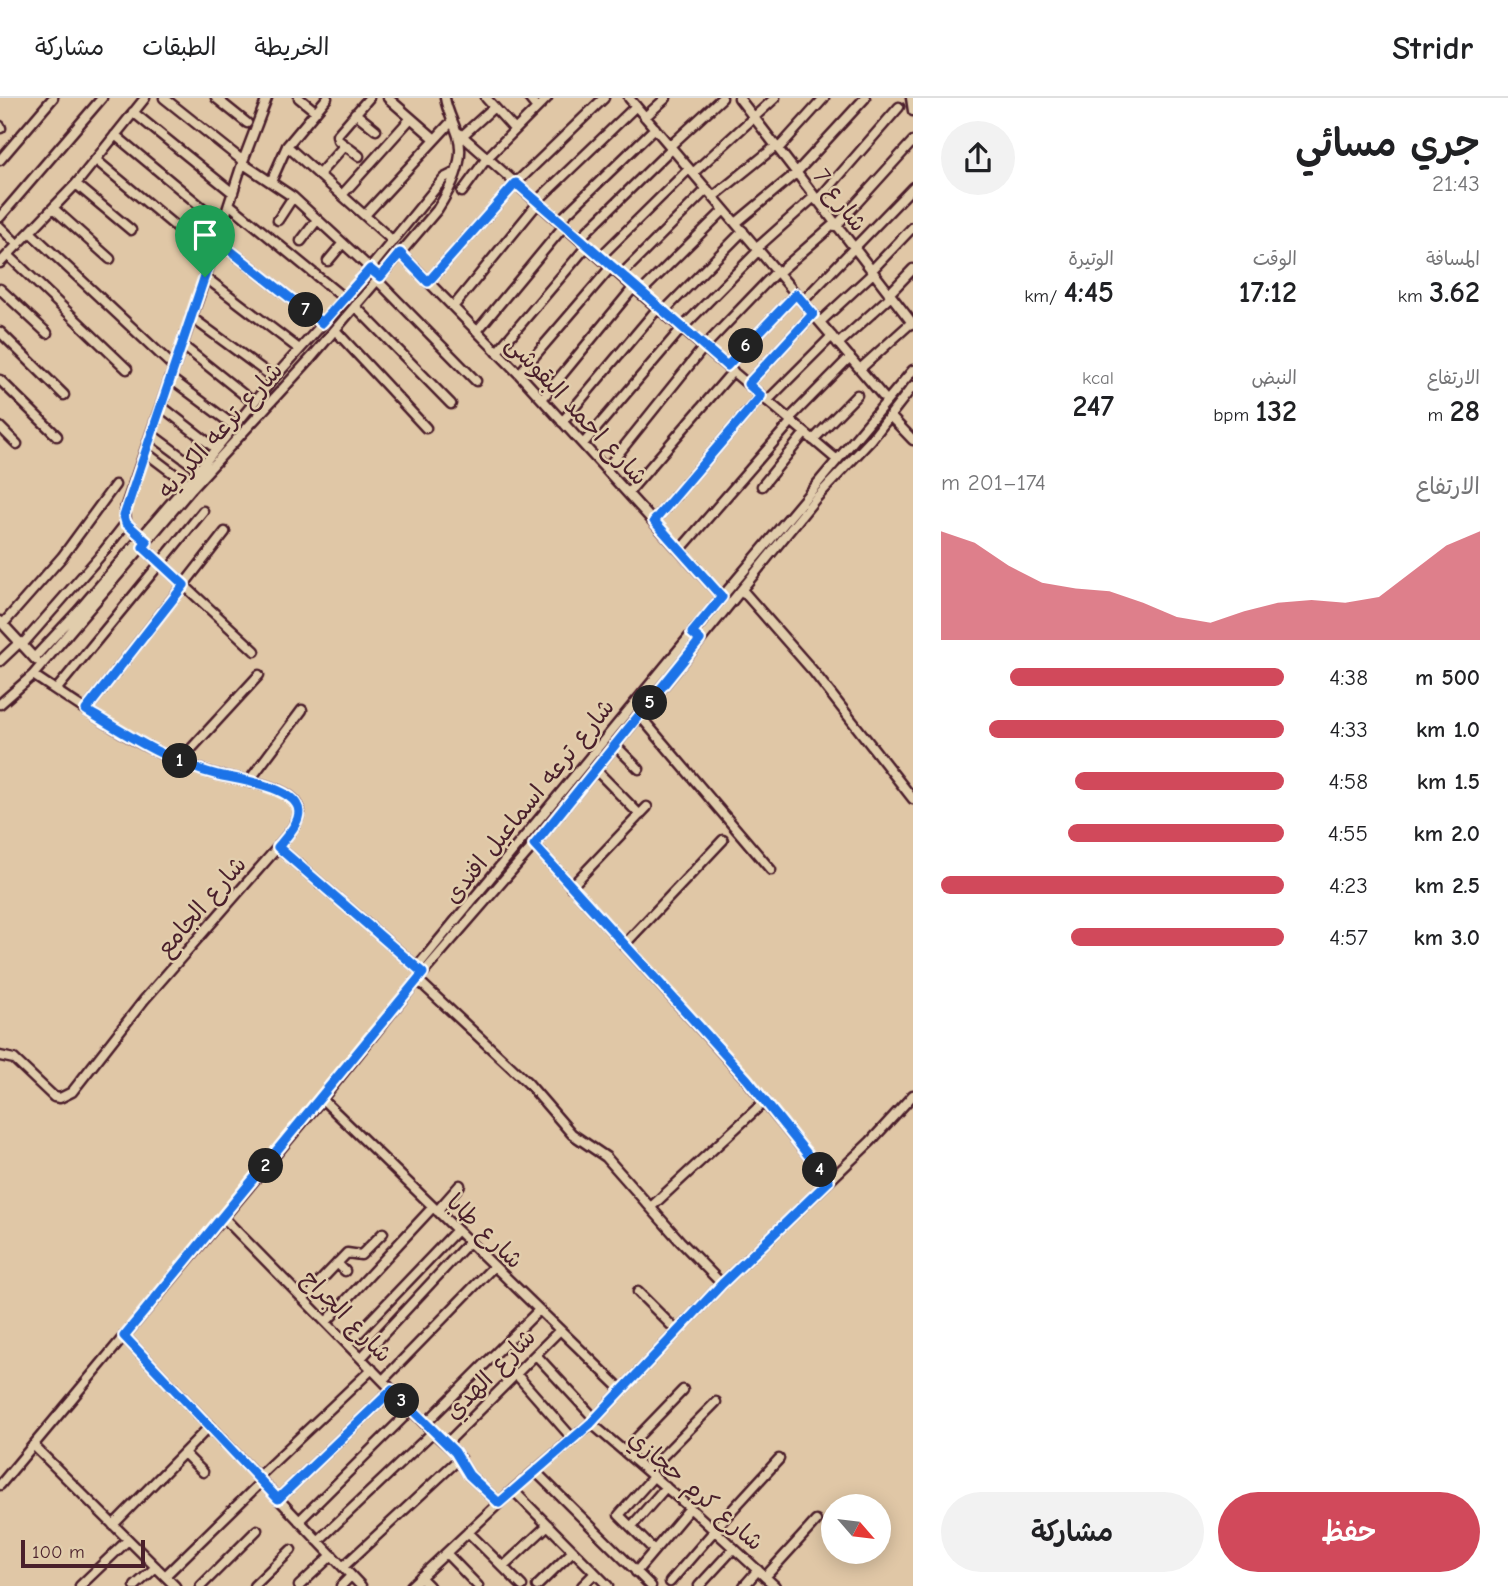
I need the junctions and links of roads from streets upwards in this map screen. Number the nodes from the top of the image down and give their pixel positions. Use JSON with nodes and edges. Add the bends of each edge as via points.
{"nodes":[{"id":1,"x":53,"y":98,"type":"edge"},
{"id":2,"x":102,"y":98,"type":"edge"},
{"id":3,"x":164,"y":98,"type":"edge"},
{"id":4,"x":216,"y":98,"type":"edge"},
{"id":5,"x":267,"y":98,"type":"edge"},
{"id":6,"x":299,"y":98,"type":"edge"},
{"id":7,"x":327,"y":98,"type":"edge"},
{"id":8,"x":369,"y":98,"type":"edge"},
{"id":9,"x":388,"y":98,"type":"edge"},
{"id":10,"x":445,"y":98,"type":"edge"},
{"id":11,"x":486,"y":98,"type":"edge"},
{"id":12,"x":529,"y":98,"type":"edge"},
{"id":13,"x":547,"y":98,"type":"edge"},
{"id":14,"x":604,"y":98,"type":"edge"},
{"id":15,"x":629,"y":98,"type":"edge"},
{"id":16,"x":666,"y":98,"type":"edge"},
{"id":17,"x":722,"y":98,"type":"edge"},
{"id":18,"x":739,"y":98,"type":"edge"},
{"id":19,"x":775,"y":98,"type":"edge"},
{"id":20,"x":824,"y":98,"type":"edge"},
{"id":21,"x":866,"y":98,"type":"edge"},
{"id":22,"x":911,"y":98,"type":"edge"},
{"id":23,"x":143,"y":99,"type":"edge"},
{"id":24,"x":636,"y":106,"type":"junction"},
{"id":25,"x":494,"y":107,"type":"junction"},
{"id":26,"x":899,"y":107,"type":"dead end"},
{"id":27,"x":537,"y":108,"type":"junction"},
{"id":28,"x":315,"y":111,"type":"junction"},
{"id":29,"x":913,"y":111,"type":"edge"},
{"id":30,"x":134,"y":112,"type":"junction"},
{"id":31,"x":355,"y":113,"type":"junction"},
{"id":32,"x":645,"y":117,"type":"junction"},
{"id":33,"x":411,"y":118,"type":"junction"},
{"id":34,"x":755,"y":119,"type":"junction"},
{"id":35,"x":452,"y":121,"type":"junction"},
{"id":36,"x":247,"y":123,"type":"dead end"},
{"id":37,"x":655,"y":128,"type":"junction"},
{"id":38,"x":376,"y":130,"type":"dead end"},
{"id":39,"x":515,"y":130,"type":"junction"},
{"id":40,"x":459,"y":134,"type":"junction"},
{"id":41,"x":115,"y":135,"type":"junction"},
{"id":42,"x":435,"y":139,"type":"junction"},
{"id":43,"x":913,"y":141,"type":"edge"},
{"id":44,"x":345,"y":145,"type":"junction"},
{"id":45,"x":288,"y":146,"type":"junction"},
{"id":46,"x":671,"y":147,"type":"junction"},
{"id":47,"x":777,"y":147,"type":"junction"},
{"id":48,"x":359,"y":156,"type":"dead end"},
{"id":49,"x":487,"y":158,"type":"junction"},
{"id":50,"x":0,"y":160,"type":"edge"},
{"id":51,"x":96,"y":160,"type":"junction"},
{"id":52,"x":242,"y":162,"type":"junction"},
{"id":53,"x":691,"y":171,"type":"junction"},
{"id":54,"x":456,"y":172,"type":"junction"},
{"id":55,"x":796,"y":173,"type":"junction"},
{"id":56,"x":319,"y":174,"type":"junction"},
{"id":57,"x":271,"y":182,"type":"junction"},
{"id":58,"x":516,"y":183,"type":"junction"},
{"id":59,"x":76,"y":184,"type":"junction"},
{"id":60,"x":913,"y":187,"type":"edge"},
{"id":61,"x":707,"y":189,"type":"junction"},
{"id":62,"x":462,"y":192,"type":"dead end"},
{"id":63,"x":233,"y":193,"type":"junction"},
{"id":64,"x":342,"y":194,"type":"junction"},
{"id":65,"x":293,"y":197,"type":"junction"},
{"id":66,"x":713,"y":197,"type":"junction"},
{"id":67,"x":815,"y":199,"type":"junction"},
{"id":68,"x":538,"y":202,"type":"junction"},
{"id":69,"x":229,"y":204,"type":"junction"},
{"id":70,"x":53,"y":208,"type":"junction"},
{"id":71,"x":724,"y":210,"type":"junction"},
{"id":72,"x":365,"y":215,"type":"junction"},
{"id":73,"x":0,"y":217,"type":"edge"},
{"id":74,"x":278,"y":220,"type":"dead end"},
{"id":75,"x":317,"y":220,"type":"junction"},
{"id":76,"x":736,"y":223,"type":"junction"},
{"id":77,"x":562,"y":224,"type":"junction"},
{"id":78,"x":222,"y":225,"type":"junction"},
{"id":79,"x":835,"y":225,"type":"junction"},
{"id":80,"x":0,"y":227,"type":"edge"},
{"id":81,"x":913,"y":227,"type":"edge"},
{"id":82,"x":131,"y":230,"type":"dead end"},
{"id":83,"x":743,"y":232,"type":"junction"},
{"id":84,"x":31,"y":233,"type":"junction"},
{"id":85,"x":579,"y":239,"type":"junction"},
{"id":86,"x":217,"y":240,"type":"junction"},
{"id":87,"x":301,"y":241,"type":"dead end"},
{"id":88,"x":393,"y":241,"type":"junction"},
{"id":89,"x":342,"y":243,"type":"junction"},
{"id":90,"x":18,"y":245,"type":"junction"},
{"id":91,"x":587,"y":246,"type":"junction"},
{"id":92,"x":758,"y":249,"type":"junction"},
{"id":93,"x":854,"y":250,"type":"junction"},
{"id":94,"x":400,"y":253,"type":"junction"},
{"id":95,"x":8,"y":255,"type":"junction"},
{"id":96,"x":212,"y":257,"type":"junction"},
{"id":97,"x":600,"y":257,"type":"junction"},
{"id":98,"x":110,"y":259,"type":"dead end"},
{"id":99,"x":328,"y":261,"type":"dead end"},
{"id":100,"x":0,"y":263,"type":"edge"},
{"id":101,"x":611,"y":267,"type":"junction"},
{"id":102,"x":370,"y":269,"type":"junction"},
{"id":103,"x":913,"y":269,"type":"edge"},
{"id":104,"x":777,"y":272,"type":"junction"},
{"id":105,"x":872,"y":272,"type":"junction"},
{"id":106,"x":621,"y":275,"type":"junction"},
{"id":107,"x":205,"y":277,"type":"junction"},
{"id":108,"x":378,"y":279,"type":"junction"},
{"id":109,"x":428,"y":282,"type":"junction"},
{"id":110,"x":0,"y":289,"type":"edge"},
{"id":111,"x":637,"y":290,"type":"junction"},
{"id":112,"x":890,"y":295,"type":"junction"},
{"id":113,"x":799,"y":298,"type":"junction"},
{"id":114,"x":345,"y":299,"type":"junction"},
{"id":115,"x":355,"y":306,"type":"junction"},
{"id":116,"x":453,"y":307,"type":"junction"},
{"id":117,"x":660,"y":310,"type":"junction"},
{"id":118,"x":813,"y":314,"type":"junction"},
{"id":119,"x":191,"y":317,"type":"junction"},
{"id":120,"x":911,"y":319,"type":"edge"},
{"id":121,"x":820,"y":322,"type":"junction"},
{"id":122,"x":322,"y":323,"type":"junction"},
{"id":123,"x":682,"y":328,"type":"junction"},
{"id":124,"x":335,"y":330,"type":"junction"},
{"id":125,"x":477,"y":331,"type":"junction"},
{"id":126,"x":0,"y":332,"type":"edge"},
{"id":127,"x":47,"y":333,"type":"dead end"},
{"id":128,"x":832,"y":336,"type":"junction"},
{"id":129,"x":838,"y":344,"type":"junction"},
{"id":130,"x":182,"y":345,"type":"junction"},
{"id":131,"x":704,"y":347,"type":"junction"},
{"id":132,"x":299,"y":349,"type":"junction"},
{"id":133,"x":497,"y":352,"type":"junction"},
{"id":134,"x":850,"y":357,"type":"junction"},
{"id":135,"x":174,"y":367,"type":"junction"},
{"id":136,"x":127,"y":369,"type":"dead end"},
{"id":137,"x":730,"y":369,"type":"junction"},
{"id":138,"x":860,"y":369,"type":"junction"},
{"id":139,"x":913,"y":370,"type":"edge"},
{"id":140,"x":519,"y":374,"type":"junction"},
{"id":141,"x":170,"y":378,"type":"junction"},
{"id":142,"x":274,"y":378,"type":"junction"},
{"id":143,"x":0,"y":380,"type":"edge"},
{"id":144,"x":476,"y":381,"type":"dead end"},
{"id":145,"x":748,"y":384,"type":"junction"},
{"id":146,"x":913,"y":387,"type":"edge"},
{"id":147,"x":64,"y":395,"type":"dead end"},
{"id":148,"x":857,"y":395,"type":"dead end"},
{"id":149,"x":764,"y":398,"type":"junction"},
{"id":150,"x":542,"y":399,"type":"junction"},
{"id":151,"x":887,"y":401,"type":"junction"},
{"id":152,"x":253,"y":402,"type":"junction"},
{"id":153,"x":451,"y":404,"type":"dead end"},
{"id":154,"x":161,"y":406,"type":"junction"},
{"id":155,"x":890,"y":416,"type":"junction"},
{"id":156,"x":790,"y":420,"type":"junction"},
{"id":157,"x":562,"y":422,"type":"junction"},
{"id":158,"x":233,"y":425,"type":"junction"},
{"id":159,"x":0,"y":427,"type":"edge"},
{"id":160,"x":426,"y":428,"type":"dead end"},
{"id":161,"x":805,"y":433,"type":"junction"},
{"id":162,"x":151,"y":434,"type":"junction"},
{"id":163,"x":57,"y":436,"type":"dead end"},
{"id":164,"x":813,"y":440,"type":"junction"},
{"id":165,"x":913,"y":440,"type":"edge"},
{"id":166,"x":18,"y":444,"type":"dead end"},
{"id":167,"x":583,"y":444,"type":"junction"},
{"id":168,"x":215,"y":448,"type":"junction"},
{"id":169,"x":145,"y":452,"type":"junction"},
{"id":170,"x":836,"y":459,"type":"junction"},
{"id":171,"x":606,"y":469,"type":"junction"},
{"id":172,"x":198,"y":470,"type":"junction"},
{"id":173,"x":115,"y":485,"type":"dead end"},
{"id":174,"x":190,"y":486,"type":"junction"},
{"id":175,"x":762,"y":486,"type":"dead end"},
{"id":176,"x":628,"y":493,"type":"junction"},
{"id":177,"x":203,"y":511,"type":"dead end"},
{"id":178,"x":654,"y":521,"type":"junction"},
{"id":179,"x":126,"y":523,"type":"junction"},
{"id":180,"x":225,"y":532,"type":"dead end"},
{"id":181,"x":144,"y":542,"type":"junction"},
{"id":182,"x":680,"y":550,"type":"junction"},
{"id":183,"x":160,"y":563,"type":"junction"},
{"id":184,"x":184,"y":585,"type":"junction"},
{"id":185,"x":743,"y":590,"type":"junction"},
{"id":186,"x":722,"y":597,"type":"junction"},
{"id":187,"x":1,"y":623,"type":"edge"},
{"id":188,"x":692,"y":633,"type":"junction"},
{"id":189,"x":700,"y":640,"type":"junction"},
{"id":190,"x":21,"y":644,"type":"junction"},
{"id":191,"x":255,"y":651,"type":"dead end"},
{"id":192,"x":34,"y":658,"type":"junction"},
{"id":193,"x":0,"y":662,"type":"edge"},
{"id":194,"x":40,"y":666,"type":"junction"},
{"id":195,"x":33,"y":675,"type":"junction"},
{"id":196,"x":259,"y":675,"type":"dead end"},
{"id":197,"x":56,"y":690,"type":"junction"},
{"id":198,"x":0,"y":704,"type":"edge"},
{"id":199,"x":86,"y":710,"type":"junction"},
{"id":200,"x":302,"y":710,"type":"dead end"},
{"id":201,"x":640,"y":716,"type":"junction"},
{"id":202,"x":616,"y":746,"type":"junction"},
{"id":203,"x":180,"y":761,"type":"junction"},
{"id":204,"x":639,"y":769,"type":"dead end"},
{"id":205,"x":596,"y":770,"type":"junction"},
{"id":206,"x":249,"y":781,"type":"junction"},
{"id":207,"x":913,"y":799,"type":"edge"},
{"id":208,"x":647,"y":807,"type":"dead end"},
{"id":209,"x":639,"y":815,"type":"junction"},
{"id":210,"x":723,"y":840,"type":"dead end"},
{"id":211,"x":534,"y":845,"type":"junction"},
{"id":212,"x":278,"y":847,"type":"junction"},
{"id":213,"x":771,"y":870,"type":"dead end"},
{"id":214,"x":571,"y":887,"type":"junction"},
{"id":215,"x":624,"y":945,"type":"junction"},
{"id":216,"x":419,"y":973,"type":"junction"},
{"id":217,"x":0,"y":1056,"type":"edge"},
{"id":218,"x":913,"y":1095,"type":"edge"},
{"id":219,"x":321,"y":1099,"type":"junction"},
{"id":220,"x":765,"y":1101,"type":"junction"},
{"id":221,"x":829,"y":1181,"type":"junction"},
{"id":222,"x":460,"y":1185,"type":"dead end"},
{"id":223,"x":651,"y":1208,"type":"junction"},
{"id":224,"x":435,"y":1209,"type":"junction"},
{"id":225,"x":223,"y":1217,"type":"junction"},
{"id":226,"x":457,"y":1230,"type":"junction"},
{"id":227,"x":383,"y":1233,"type":"dead end"},
{"id":228,"x":469,"y":1242,"type":"junction"},
{"id":229,"x":337,"y":1264,"type":"junction"},
{"id":230,"x":494,"y":1266,"type":"junction"},
{"id":231,"x":345,"y":1271,"type":"dead end"},
{"id":232,"x":722,"y":1284,"type":"junction"},
{"id":233,"x":638,"y":1292,"type":"dead end"},
{"id":234,"x":303,"y":1299,"type":"junction"},
{"id":235,"x":539,"y":1310,"type":"junction"},
{"id":236,"x":326,"y":1322,"type":"junction"},
{"id":237,"x":560,"y":1330,"type":"junction"},
{"id":238,"x":677,"y":1331,"type":"junction"},
{"id":239,"x":124,"y":1336,"type":"junction"},
{"id":240,"x":348,"y":1344,"type":"junction"},
{"id":241,"x":536,"y":1355,"type":"junction"},
{"id":242,"x":361,"y":1358,"type":"junction"},
{"id":243,"x":372,"y":1368,"type":"junction"},
{"id":244,"x":516,"y":1374,"type":"junction"},
{"id":245,"x":383,"y":1380,"type":"junction"},
{"id":246,"x":392,"y":1390,"type":"junction"},
{"id":247,"x":622,"y":1390,"type":"junction"},
{"id":248,"x":683,"y":1390,"type":"dead end"},
{"id":249,"x":716,"y":1402,"type":"dead end"},
{"id":250,"x":411,"y":1410,"type":"junction"},
{"id":251,"x":593,"y":1421,"type":"junction"},
{"id":252,"x":425,"y":1424,"type":"junction"},
{"id":253,"x":210,"y":1426,"type":"junction"},
{"id":254,"x":433,"y":1432,"type":"junction"},
{"id":255,"x":573,"y":1439,"type":"junction"},
{"id":256,"x":446,"y":1444,"type":"junction"},
{"id":257,"x":33,"y":1445,"type":"junction"},
{"id":258,"x":624,"y":1451,"type":"junction"},
{"id":259,"x":184,"y":1452,"type":"junction"},
{"id":260,"x":460,"y":1458,"type":"junction"},
{"id":261,"x":779,"y":1459,"type":"dead end"},
{"id":262,"x":535,"y":1471,"type":"junction"},
{"id":263,"x":203,"y":1472,"type":"dead end"},
{"id":264,"x":651,"y":1473,"type":"junction"},
{"id":265,"x":260,"y":1479,"type":"junction"},
{"id":266,"x":0,"y":1485,"type":"edge"},
{"id":267,"x":666,"y":1487,"type":"junction"},
{"id":268,"x":513,"y":1490,"type":"junction"},
{"id":269,"x":278,"y":1499,"type":"junction"},
{"id":270,"x":499,"y":1503,"type":"junction"},
{"id":271,"x":690,"y":1508,"type":"junction"},
{"id":272,"x":299,"y":1521,"type":"junction"},
{"id":273,"x":816,"y":1521,"type":"dead end"},
{"id":274,"x":113,"y":1525,"type":"junction"},
{"id":275,"x":548,"y":1525,"type":"junction"},
{"id":276,"x":631,"y":1527,"type":"junction"},
{"id":277,"x":257,"y":1530,"type":"dead end"},
{"id":278,"x":715,"y":1530,"type":"junction"},
{"id":279,"x":468,"y":1532,"type":"junction"},
{"id":280,"x":128,"y":1540,"type":"junction"},
{"id":281,"x":318,"y":1541,"type":"junction"},
{"id":282,"x":734,"y":1548,"type":"junction"},
{"id":283,"x":291,"y":1550,"type":"dead end"},
{"id":284,"x":654,"y":1550,"type":"junction"},
{"id":285,"x":573,"y":1551,"type":"junction"},
{"id":286,"x":446,"y":1553,"type":"junction"},
{"id":287,"x":332,"y":1555,"type":"junction"},
{"id":288,"x":156,"y":1567,"type":"junction"},
{"id":289,"x":343,"y":1567,"type":"junction"},
{"id":290,"x":503,"y":1567,"type":"junction"},
{"id":291,"x":758,"y":1570,"type":"junction"},
{"id":292,"x":636,"y":1572,"type":"junction"},
{"id":293,"x":595,"y":1573,"type":"junction"},
{"id":294,"x":165,"y":1576,"type":"junction"},
{"id":295,"x":351,"y":1576,"type":"junction"},
{"id":296,"x":420,"y":1577,"type":"junction"},
{"id":297,"x":765,"y":1577,"type":"junction"},
{"id":298,"x":670,"y":1582,"type":"dead end"},
{"id":299,"x":80,"y":1586,"type":"edge"},
{"id":300,"x":135,"y":1586,"type":"edge"},
{"id":301,"x":175,"y":1586,"type":"edge"},
{"id":302,"x":201,"y":1586,"type":"edge"},
{"id":303,"x":254,"y":1586,"type":"edge"},
{"id":304,"x":299,"y":1586,"type":"edge"},
{"id":305,"x":341,"y":1586,"type":"edge"},
{"id":306,"x":361,"y":1586,"type":"edge"},
{"id":307,"x":411,"y":1586,"type":"edge"},
{"id":308,"x":429,"y":1586,"type":"edge"},
{"id":309,"x":478,"y":1586,"type":"edge"},
{"id":310,"x":522,"y":1586,"type":"edge"},
{"id":311,"x":537,"y":1586,"type":"edge"},
{"id":312,"x":582,"y":1586,"type":"edge"},
{"id":313,"x":608,"y":1586,"type":"edge"},
{"id":314,"x":651,"y":1586,"type":"edge"},
{"id":315,"x":699,"y":1586,"type":"edge"},
{"id":316,"x":744,"y":1586,"type":"edge"},
{"id":317,"x":775,"y":1586,"type":"edge"}],
"edges":[{"from":1,"to":50,"type":"street"},
{"from":2,"to":73,"type":"street"},
{"from":3,"to":52,"type":"street"},
{"from":4,"to":36,"type":"street"},
{"from":5,"to":52,"type":"street"},
{"from":6,"to":28,"type":"street"},
{"from":7,"to":28,"type":"street"},
{"from":8,"to":31,"type":"street"},
{"from":9,"to":33,"type":"street"},
{"from":10,"to":35,"type":"street","name":"شارع ترعه الكرديه"},
{"from":11,"to":25,"type":"street"},
{"from":12,"to":27,"type":"street"},
{"from":13,"to":27,"type":"street"},
{"from":14,"to":58,"type":"street"},
{"from":15,"to":24,"type":"street"},
{"from":16,"to":32,"type":"street"},
{"from":17,"to":46,"type":"street"},
{"from":18,"to":34,"type":"street","name":"شارع 7"},
{"from":19,"to":34,"type":"street"},
{"from":20,"to":47,"type":"street"},
{"from":21,"to":55,"type":"street"},
{"from":22,"to":29,"type":"street"},
{"from":23,"to":30,"type":"street"},
{"from":24,"to":32,"type":"street"},
{"from":24,"to":68,"type":"street"},
{"from":25,"to":39,"type":"street"},
{"from":25,"to":40,"type":"street"},
{"from":26,"to":67,"type":"street"},
{"from":27,"to":39,"type":"street"},
{"from":28,"to":45,"type":"street"},
{"from":30,"to":41,"type":"street"},
{"from":30,"to":63,"type":"street"},
{"from":31,"to":38,"type":"street"},
{"from":31,"to":44,"type":"street","via":[[337,135]]},
{"from":32,"to":37,"type":"street"},
{"from":33,"to":42,"type":"street"},
{"from":33,"to":64,"type":"street"},
{"from":34,"to":47,"type":"street","name":"شارع 7"},
{"from":34,"to":53,"type":"street"},
{"from":35,"to":40,"type":"street","name":"شارع ترعه الكرديه"},
{"from":35,"to":42,"type":"street"},
{"from":37,"to":46,"type":"street"},
{"from":37,"to":77,"type":"street"},
{"from":39,"to":49,"type":"street"},
{"from":40,"to":49,"type":"street"},
{"from":40,"to":54,"type":"street","name":"شارع ترعه الكرديه"},
{"from":41,"to":51,"type":"street"},
{"from":41,"to":78,"type":"street"},
{"from":42,"to":72,"type":"street"},
{"from":43,"to":79,"type":"street"},
{"from":44,"to":48,"type":"street"},
{"from":44,"to":56,"type":"street"},
{"from":45,"to":56,"type":"street"},
{"from":45,"to":57,"type":"street"},
{"from":46,"to":53,"type":"street"},
{"from":46,"to":85,"type":"street"},
{"from":47,"to":55,"type":"street","name":"شارع 7"},
{"from":47,"to":66,"type":"street"},
{"from":49,"to":58,"type":"street"},
{"from":49,"to":62,"type":"street"},
{"from":51,"to":59,"type":"street"},
{"from":51,"to":96,"type":"street"},
{"from":52,"to":57,"type":"street"},
{"from":52,"to":63,"type":"street"},
{"from":53,"to":61,"type":"street"},
{"from":53,"to":97,"type":"street"},
{"from":54,"to":88,"type":"street","name":"شارع ترعه الكرديه","via":[[444,178]]},
{"from":54,"to":94,"type":"street","name":"شارع ترعه الكرديه","via":[[437,210]]},
{"from":55,"to":67,"type":"street","name":"شارع 7"},
{"from":55,"to":76,"type":"street"},
{"from":56,"to":64,"type":"street"},
{"from":57,"to":65,"type":"street"},
{"from":58,"to":68,"type":"street"},
{"from":58,"to":109,"type":"street"},
{"from":59,"to":70,"type":"street"},
{"from":59,"to":82,"type":"street"},
{"from":60,"to":93,"type":"street"},
{"from":61,"to":66,"type":"street"},
{"from":61,"to":106,"type":"street"},
{"from":63,"to":69,"type":"street"},
{"from":64,"to":72,"type":"street"},
{"from":65,"to":74,"type":"street"},
{"from":65,"to":75,"type":"street"},
{"from":66,"to":71,"type":"street"},
{"from":67,"to":79,"type":"street","name":"شارع 7"},
{"from":67,"to":92,"type":"street"},
{"from":68,"to":77,"type":"street"},
{"from":68,"to":116,"type":"street"},
{"from":69,"to":78,"type":"street"},
{"from":69,"to":114,"type":"street"},
{"from":70,"to":84,"type":"street"},
{"from":70,"to":98,"type":"street"},
{"from":71,"to":76,"type":"street"},
{"from":71,"to":111,"type":"street"},
{"from":72,"to":88,"type":"street"},
{"from":75,"to":87,"type":"street"},
{"from":75,"to":89,"type":"street"},
{"from":76,"to":83,"type":"street"},
{"from":77,"to":85,"type":"street"},
{"from":77,"to":125,"type":"street"},
{"from":78,"to":86,"type":"street"},
{"from":79,"to":93,"type":"street","name":"شارع 7"},
{"from":79,"to":104,"type":"street"},
{"from":80,"to":90,"type":"street"},
{"from":81,"to":105,"type":"street"},
{"from":83,"to":92,"type":"street"},
{"from":83,"to":117,"type":"street"},
{"from":84,"to":90,"type":"street"},
{"from":84,"to":135,"type":"street"},
{"from":85,"to":91,"type":"street"},
{"from":86,"to":96,"type":"street"},
{"from":86,"to":122,"type":"street"},
{"from":88,"to":102,"type":"street","name":"شارع ترعه الكرديه"},
{"from":89,"to":99,"type":"street"},
{"from":89,"to":102,"type":"street"},
{"from":90,"to":95,"type":"street"},
{"from":91,"to":97,"type":"street"},
{"from":91,"to":133,"type":"street"},
{"from":92,"to":104,"type":"street"},
{"from":92,"to":123,"type":"street"},
{"from":93,"to":105,"type":"street","name":"شارع 7"},
{"from":93,"to":113,"type":"street"},
{"from":94,"to":108,"type":"street","name":"شارع ترعه الكرديه"},
{"from":94,"to":109,"type":"street","name":"شارع احمد البقوشى"},
{"from":95,"to":100,"type":"street"},
{"from":95,"to":136,"type":"street"},
{"from":96,"to":107,"type":"street"},
{"from":97,"to":101,"type":"street"},
{"from":101,"to":106,"type":"street"},
{"from":101,"to":140,"type":"street"},
{"from":102,"to":108,"type":"street"},
{"from":102,"to":114,"type":"street","name":"شارع ترعه الكرديه"},
{"from":103,"to":112,"type":"street"},
{"from":104,"to":113,"type":"street"},
{"from":104,"to":131,"type":"street"},
{"from":105,"to":112,"type":"street","name":"شارع 7"},
{"from":105,"to":121,"type":"street"},
{"from":106,"to":111,"type":"street"},
{"from":107,"to":119,"type":"street"},
{"from":107,"to":132,"type":"street"},
{"from":108,"to":115,"type":"street","name":"شارع ترعه الكرديه"},
{"from":108,"to":144,"type":"street"},
{"from":109,"to":116,"type":"street","name":"شارع احمد البقوشى"},
{"from":110,"to":127,"type":"street"},
{"from":111,"to":117,"type":"street"},
{"from":111,"to":150,"type":"street"},
{"from":112,"to":120,"type":"street","name":"شارع 7"},
{"from":112,"to":129,"type":"street"},
{"from":113,"to":118,"type":"street"},
{"from":113,"to":137,"type":"street"},
{"from":114,"to":122,"type":"street","name":"شارع ترعه الكرديه"},
{"from":115,"to":124,"type":"street","name":"شارع ترعه الكرديه"},
{"from":115,"to":153,"type":"street"},
{"from":116,"to":125,"type":"street","name":"شارع احمد البقوشى"},
{"from":117,"to":123,"type":"street"},
{"from":117,"to":157,"type":"street"},
{"from":118,"to":121,"type":"street"},
{"from":118,"to":145,"type":"street"},
{"from":119,"to":130,"type":"street"},
{"from":119,"to":142,"type":"street"},
{"from":120,"to":138,"type":"street"},
{"from":121,"to":128,"type":"street"},
{"from":122,"to":132,"type":"street","name":"شارع ترعه الكرديه"},
{"from":123,"to":131,"type":"street"},
{"from":123,"to":167,"type":"street"},
{"from":124,"to":160,"type":"street"},
{"from":124,"to":174,"type":"street","name":"شارع ترعه الكرديه"},
{"from":125,"to":133,"type":"street","name":"شارع احمد البقوشى"},
{"from":126,"to":147,"type":"street"},
{"from":128,"to":129,"type":"street"},
{"from":128,"to":149,"type":"street"},
{"from":129,"to":134,"type":"street"},
{"from":130,"to":135,"type":"street"},
{"from":130,"to":152,"type":"street"},
{"from":131,"to":137,"type":"street"},
{"from":131,"to":171,"type":"street"},
{"from":132,"to":142,"type":"street","name":"شارع ترعه الكرديه"},
{"from":133,"to":140,"type":"street","name":"شارع احمد البقوشى"},
{"from":134,"to":138,"type":"street"},
{"from":134,"to":156,"type":"street"},
{"from":135,"to":141,"type":"street"},
{"from":137,"to":145,"type":"street"},
{"from":137,"to":176,"type":"street"},
{"from":138,"to":151,"type":"street"},
{"from":139,"to":151,"type":"street","name":"شارع ترعه اسماعيل افندى"},
{"from":140,"to":150,"type":"street","name":"شارع احمد البقوشى"},
{"from":141,"to":154,"type":"street"},
{"from":141,"to":158,"type":"street"},
{"from":142,"to":152,"type":"street","name":"شارع ترعه الكرديه"},
{"from":143,"to":163,"type":"street"},
{"from":145,"to":149,"type":"street"},
{"from":146,"to":155,"type":"street","name":"شارع ترعه اسماعيل افندى"},
{"from":148,"to":164,"type":"street"},
{"from":149,"to":156,"type":"street"},
{"from":149,"to":178,"type":"street"},
{"from":150,"to":157,"type":"street","name":"شارع احمد البقوشى"},
{"from":151,"to":170,"type":"street","name":"شارع ترعه اسماعيل افندى"},
{"from":152,"to":158,"type":"street","name":"شارع ترعه الكرديه"},
{"from":154,"to":162,"type":"street"},
{"from":154,"to":168,"type":"street"},
{"from":155,"to":165,"type":"street"},
{"from":155,"to":185,"type":"street","name":"شارع ترعه اسماعيل افندى","via":[[816,498]]},
{"from":156,"to":161,"type":"street"},
{"from":156,"to":182,"type":"street"},
{"from":157,"to":167,"type":"street","name":"شارع احمد البقوشى"},
{"from":158,"to":168,"type":"street","name":"شارع ترعه الكرديه"},
{"from":159,"to":166,"type":"street"},
{"from":161,"to":164,"type":"street"},
{"from":161,"to":175,"type":"street"},
{"from":162,"to":169,"type":"street"},
{"from":162,"to":172,"type":"street"},
{"from":164,"to":170,"type":"street"},
{"from":167,"to":171,"type":"street","name":"شارع احمد البقوشى"},
{"from":168,"to":172,"type":"street","name":"شارع ترعه الكرديه"},
{"from":169,"to":174,"type":"street"},
{"from":169,"to":179,"type":"street","via":[[125,509]]},
{"from":170,"to":186,"type":"street","name":"شارع ترعه اسماعيل افندى"},
{"from":171,"to":176,"type":"street","name":"شارع احمد البقوشى"},
{"from":172,"to":174,"type":"street","name":"شارع ترعه الكرديه"},
{"from":173,"to":187,"type":"street","via":[[62,557]]},
{"from":174,"to":181,"type":"street","name":"شارع ترعه الكرديه"},
{"from":176,"to":178,"type":"street","name":"شارع احمد البقوشى"},
{"from":177,"to":183,"type":"street"},
{"from":178,"to":182,"type":"street","name":"شارع احمد البقوشى"},
{"from":179,"to":181,"type":"street"},
{"from":179,"to":190,"type":"street"},
{"from":180,"to":184,"type":"street"},
{"from":181,"to":183,"type":"street"},
{"from":181,"to":192,"type":"street","name":"شارع ترعه الكرديه"},
{"from":181,"to":194,"type":"street","name":"شارع ترعه الكرديه"},
{"from":182,"to":186,"type":"street","name":"شارع احمد البقوشى"},
{"from":183,"to":184,"type":"street"},
{"from":183,"to":197,"type":"street"},
{"from":184,"to":191,"type":"street"},
{"from":184,"to":199,"type":"street"},
{"from":185,"to":189,"type":"street","name":"شارع ترعه اسماعيل افندى"},
{"from":185,"to":207,"type":"street"},
{"from":186,"to":188,"type":"street","name":"شارع ترعه اسماعيل افندى"},
{"from":187,"to":190,"type":"street"},
{"from":188,"to":189,"type":"street"},
{"from":188,"to":216,"type":"street","name":"شارع ترعه اسماعيل افندى"},
{"from":189,"to":201,"type":"street","name":"شارع ترعه اسماعيل افندى"},
{"from":190,"to":192,"type":"street"},
{"from":190,"to":193,"type":"street"},
{"from":192,"to":194,"type":"street"},
{"from":194,"to":195,"type":"street","name":"شارع ترعه الكرديه"},
{"from":195,"to":197,"type":"street","name":"شارع الجامع"},
{"from":195,"to":198,"type":"street","name":"شارع ترعه الكرديه"},
{"from":196,"to":203,"type":"street"},
{"from":197,"to":199,"type":"street","name":"شارع الجامع"},
{"from":199,"to":203,"type":"street","name":"شارع الجامع"},
{"from":200,"to":206,"type":"street"},
{"from":201,"to":202,"type":"street","name":"شارع ترعه اسماعيل افندى"},
{"from":201,"to":213,"type":"street"},
{"from":202,"to":204,"type":"street"},
{"from":202,"to":205,"type":"street","name":"شارع ترعه اسماعيل افندى"},
{"from":203,"to":206,"type":"street","name":"شارع الجامع"},
{"from":205,"to":209,"type":"street"},
{"from":205,"to":211,"type":"street","name":"شارع ترعه اسماعيل افندى"},
{"from":206,"to":212,"type":"street","name":"شارع الجامع","via":[[284,794],[299,808],[295,824]]},
{"from":208,"to":209,"type":"street"},
{"from":209,"to":214,"type":"street"},
{"from":210,"to":215,"type":"street"},
{"from":211,"to":214,"type":"street"},
{"from":211,"to":216,"type":"street","name":"شارع ترعه اسماعيل افندى"},
{"from":212,"to":216,"type":"street"},
{"from":212,"to":217,"type":"street","name":"شارع الجامع","via":[[66,1097],[54,1097],[14,1059]]},
{"from":214,"to":215,"type":"street"},
{"from":215,"to":220,"type":"street"},
{"from":216,"to":219,"type":"street"},
{"from":216,"to":223,"type":"street","via":[[572,1134],[606,1157]]},
{"from":218,"to":221,"type":"street"},
{"from":219,"to":224,"type":"street","name":"شارع طابا"},
{"from":219,"to":225,"type":"street"},
{"from":220,"to":221,"type":"street"},
{"from":220,"to":223,"type":"street"},
{"from":221,"to":232,"type":"street"},
{"from":222,"to":224,"type":"street"},
{"from":223,"to":232,"type":"street"},
{"from":224,"to":226,"type":"street","name":"شارع طابا"},
{"from":224,"to":236,"type":"street"},
{"from":225,"to":234,"type":"street","name":"شارع الجراج"},
{"from":225,"to":239,"type":"street"},
{"from":226,"to":228,"type":"street","name":"شارع طابا"},
{"from":226,"to":240,"type":"street"},
{"from":227,"to":229,"type":"street","via":[[361,1255],[347,1253]]},
{"from":228,"to":230,"type":"street","name":"شارع طابا"},
{"from":228,"to":242,"type":"street"},
{"from":229,"to":231,"type":"street"},
{"from":229,"to":234,"type":"street"},
{"from":230,"to":235,"type":"street","name":"شارع طابا"},
{"from":230,"to":245,"type":"street"},
{"from":232,"to":238,"type":"street"},
{"from":233,"to":238,"type":"street"},
{"from":234,"to":236,"type":"street","name":"شارع الجراج"},
{"from":235,"to":237,"type":"street","name":"شارع طابا"},
{"from":235,"to":252,"type":"street"},
{"from":236,"to":240,"type":"street","name":"شارع الجراج"},
{"from":237,"to":241,"type":"street","name":"شارع الهدي"},
{"from":237,"to":247,"type":"street","name":"شارع طابا"},
{"from":238,"to":247,"type":"street"},
{"from":239,"to":253,"type":"street"},
{"from":239,"to":257,"type":"street"},
{"from":240,"to":242,"type":"street","name":"شارع الجراج"},
{"from":241,"to":244,"type":"street","name":"شارع الهدي"},
{"from":241,"to":251,"type":"street","name":"شارع كرم حجازي"},
{"from":242,"to":243,"type":"street","name":"شارع الجراج"},
{"from":243,"to":245,"type":"street","name":"شارع الجراج"},
{"from":243,"to":265,"type":"street"},
{"from":244,"to":255,"type":"street"},
{"from":244,"to":256,"type":"street","name":"شارع الهدي"},
{"from":245,"to":246,"type":"street","name":"شارع الجراج"},
{"from":246,"to":250,"type":"street","name":"شارع الجراج"},
{"from":246,"to":269,"type":"street"},
{"from":247,"to":251,"type":"street"},
{"from":248,"to":258,"type":"street"},
{"from":249,"to":264,"type":"street"},
{"from":250,"to":252,"type":"street","name":"شارع الجراج"},
{"from":250,"to":272,"type":"street"},
{"from":251,"to":255,"type":"street"},
{"from":251,"to":258,"type":"street","name":"شارع كرم حجازي"},
{"from":252,"to":254,"type":"street","name":"شارع الجراج"},
{"from":253,"to":259,"type":"street"},
{"from":253,"to":265,"type":"street"},
{"from":254,"to":256,"type":"street","name":"شارع الجراج"},
{"from":254,"to":281,"type":"street"},
{"from":255,"to":262,"type":"street"},
{"from":256,"to":260,"type":"street","name":"شارع الجراج"},
{"from":257,"to":266,"type":"street"},
{"from":257,"to":274,"type":"street"},
{"from":258,"to":264,"type":"street","name":"شارع كرم حجازي"},
{"from":259,"to":263,"type":"street"},
{"from":259,"to":274,"type":"street"},
{"from":260,"to":270,"type":"street","name":"شارع الجراج","via":[[469,1475]]},
{"from":260,"to":289,"type":"street"},
{"from":261,"to":278,"type":"street"},
{"from":262,"to":268,"type":"street"},
{"from":262,"to":292,"type":"street"},
{"from":264,"to":267,"type":"street","name":"شارع كرم حجازي"},
{"from":264,"to":276,"type":"street","via":[[619,1515]]},
{"from":265,"to":269,"type":"street"},
{"from":265,"to":294,"type":"street"},
{"from":267,"to":271,"type":"street","name":"شارع كرم حجازي"},
{"from":267,"to":276,"type":"street"},
{"from":268,"to":270,"type":"street"},
{"from":268,"to":275,"type":"street"},
{"from":269,"to":272,"type":"street"},
{"from":270,"to":279,"type":"street"},
{"from":271,"to":278,"type":"street","name":"شارع كرم حجازي"},
{"from":271,"to":284,"type":"street"},
{"from":272,"to":281,"type":"street"},
{"from":273,"to":297,"type":"street"},
{"from":274,"to":280,"type":"street"},
{"from":275,"to":285,"type":"street"},
{"from":275,"to":290,"type":"street"},
{"from":276,"to":284,"type":"street"},
{"from":277,"to":302,"type":"street"},
{"from":278,"to":282,"type":"street","name":"شارع كرم حجازي"},
{"from":278,"to":298,"type":"street"},
{"from":279,"to":286,"type":"street"},
{"from":279,"to":290,"type":"street"},
{"from":280,"to":288,"type":"street"},
{"from":280,"to":299,"type":"street"},
{"from":281,"to":287,"type":"street"},
{"from":282,"to":291,"type":"street","name":"شارع كرم حجازي"},
{"from":282,"to":315,"type":"street"},
{"from":283,"to":303,"type":"street"},
{"from":284,"to":292,"type":"street"},
{"from":285,"to":293,"type":"street"},
{"from":285,"to":311,"type":"street"},
{"from":286,"to":296,"type":"street"},
{"from":286,"to":309,"type":"street"},
{"from":287,"to":289,"type":"street"},
{"from":287,"to":304,"type":"street"},
{"from":288,"to":294,"type":"street"},
{"from":288,"to":300,"type":"street"},
{"from":289,"to":295,"type":"street"},
{"from":290,"to":310,"type":"street"},
{"from":291,"to":297,"type":"street","name":"شارع كرم حجازي"},
{"from":291,"to":316,"type":"street"},
{"from":292,"to":314,"type":"street"},
{"from":293,"to":312,"type":"street"},
{"from":293,"to":313,"type":"street"},
{"from":294,"to":301,"type":"street"},
{"from":295,"to":305,"type":"street"},
{"from":295,"to":306,"type":"street"},
{"from":296,"to":307,"type":"street"},
{"from":296,"to":308,"type":"street"},
{"from":297,"to":317,"type":"street","name":"شارع كرم حجازي"}]}
